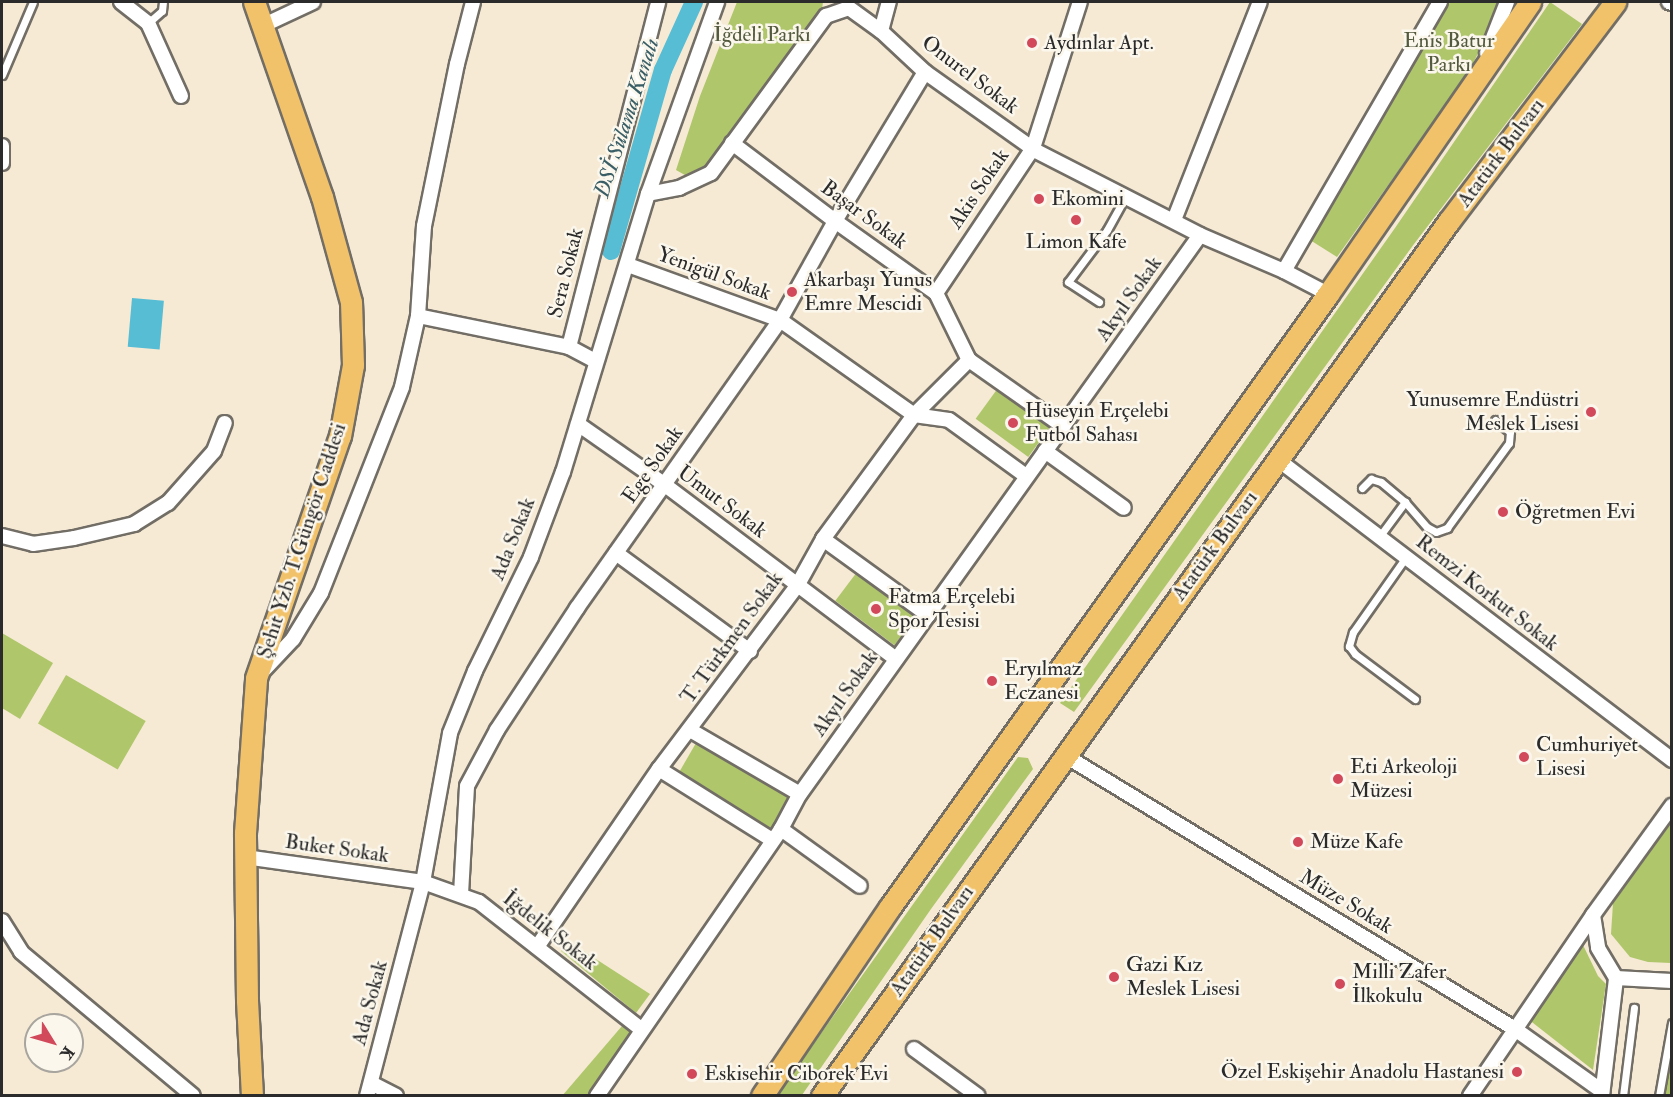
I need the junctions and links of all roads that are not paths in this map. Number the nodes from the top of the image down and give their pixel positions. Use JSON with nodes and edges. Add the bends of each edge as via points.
{"nodes":[{"id":1,"x":33,"y":2,"type":"edge"},
{"id":2,"x":121,"y":2,"type":"edge"},
{"id":3,"x":164,"y":2,"type":"edge"},
{"id":4,"x":254,"y":2,"type":"edge"},
{"id":5,"x":313,"y":2,"type":"edge"},
{"id":6,"x":473,"y":2,"type":"edge"},
{"id":7,"x":658,"y":2,"type":"edge"},
{"id":8,"x":717,"y":2,"type":"edge"},
{"id":9,"x":889,"y":2,"type":"edge"},
{"id":10,"x":1080,"y":2,"type":"edge"},
{"id":11,"x":1260,"y":2,"type":"edge"},
{"id":12,"x":1440,"y":2,"type":"edge"},
{"id":13,"x":1506,"y":2,"type":"edge"},
{"id":14,"x":1530,"y":2,"type":"edge"},
{"id":15,"x":1615,"y":2,"type":"edge"},
{"id":16,"x":148,"y":23,"type":"junction"},
{"id":17,"x":264,"y":25,"type":"junction"},
{"id":18,"x":881,"y":31,"type":"junction"},
{"id":19,"x":925,"y":72,"type":"junction"},
{"id":20,"x":2,"y":75,"type":"edge"},
{"id":21,"x":1479,"y":76,"type":"junction"},
{"id":22,"x":181,"y":96,"type":"dead end"},
{"id":23,"x":732,"y":143,"type":"junction"},
{"id":24,"x":2,"y":146,"type":"edge"},
{"id":25,"x":1033,"y":148,"type":"junction"},
{"id":26,"x":2,"y":163,"type":"edge"},
{"id":27,"x":648,"y":194,"type":"junction"},
{"id":28,"x":1126,"y":196,"type":"junction"},
{"id":29,"x":1174,"y":220,"type":"junction"},
{"id":30,"x":835,"y":221,"type":"junction"},
{"id":31,"x":1200,"y":235,"type":"junction"},
{"id":32,"x":628,"y":265,"type":"junction"},
{"id":33,"x":1284,"y":271,"type":"junction"},
{"id":34,"x":936,"y":293,"type":"junction"},
{"id":35,"x":1328,"y":294,"type":"junction"},
{"id":36,"x":1099,"y":302,"type":"dead end"},
{"id":37,"x":418,"y":316,"type":"junction"},
{"id":38,"x":780,"y":320,"type":"junction"},
{"id":39,"x":569,"y":347,"type":"junction"},
{"id":40,"x":969,"y":360,"type":"junction"},
{"id":41,"x":595,"y":361,"type":"junction"},
{"id":42,"x":914,"y":415,"type":"junction"},
{"id":43,"x":1495,"y":420,"type":"dead end"},
{"id":44,"x":225,"y":423,"type":"dead end"},
{"id":45,"x":578,"y":424,"type":"junction"},
{"id":46,"x":1063,"y":426,"type":"junction"},
{"id":47,"x":1045,"y":451,"type":"junction"},
{"id":48,"x":1277,"y":459,"type":"junction"},
{"id":49,"x":1026,"y":476,"type":"junction"},
{"id":50,"x":665,"y":485,"type":"junction"},
{"id":51,"x":1362,"y":488,"type":"dead end"},
{"id":52,"x":1405,"y":502,"type":"junction"},
{"id":53,"x":1124,"y":508,"type":"dead end"},
{"id":54,"x":2,"y":536,"type":"edge"},
{"id":55,"x":1379,"y":537,"type":"junction"},
{"id":56,"x":823,"y":538,"type":"junction"},
{"id":57,"x":616,"y":553,"type":"junction"},
{"id":58,"x":1406,"y":557,"type":"junction"},
{"id":59,"x":797,"y":586,"type":"junction"},
{"id":60,"x":928,"y":615,"type":"junction"},
{"id":61,"x":750,"y":651,"type":"junction"},
{"id":62,"x":896,"y":659,"type":"junction"},
{"id":63,"x":256,"y":678,"type":"junction"},
{"id":64,"x":1415,"y":699,"type":"dead end"},
{"id":65,"x":690,"y":730,"type":"junction"},
{"id":66,"x":1064,"y":755,"type":"junction"},
{"id":67,"x":1671,"y":760,"type":"edge"},
{"id":68,"x":659,"y":769,"type":"junction"},
{"id":69,"x":801,"y":794,"type":"junction"},
{"id":70,"x":1671,"y":806,"type":"edge"},
{"id":71,"x":776,"y":835,"type":"junction"},
{"id":72,"x":246,"y":857,"type":"junction"},
{"id":73,"x":423,"y":882,"type":"junction"},
{"id":74,"x":860,"y":886,"type":"dead end"},
{"id":75,"x":461,"y":894,"type":"junction"},
{"id":76,"x":1593,"y":915,"type":"junction"},
{"id":77,"x":2,"y":921,"type":"edge"},
{"id":78,"x":537,"y":947,"type":"junction"},
{"id":79,"x":1616,"y":978,"type":"junction"},
{"id":80,"x":1671,"y":981,"type":"edge"},
{"id":81,"x":1635,"y":1008,"type":"dead end"},
{"id":82,"x":1671,"y":1023,"type":"edge"},
{"id":83,"x":1515,"y":1029,"type":"junction"},
{"id":84,"x":642,"y":1030,"type":"junction"},
{"id":85,"x":914,"y":1049,"type":"dead end"},
{"id":86,"x":369,"y":1089,"type":"edge"},
{"id":87,"x":1602,"y":1093,"type":"edge"},
{"id":88,"x":193,"y":1095,"type":"edge"},
{"id":89,"x":252,"y":1095,"type":"edge"},
{"id":90,"x":396,"y":1095,"type":"edge"},
{"id":91,"x":597,"y":1095,"type":"edge"},
{"id":92,"x":762,"y":1095,"type":"edge"},
{"id":93,"x":822,"y":1095,"type":"edge"},
{"id":94,"x":978,"y":1095,"type":"edge"},
{"id":95,"x":1470,"y":1095,"type":"edge"},
{"id":96,"x":1623,"y":1095,"type":"edge"},
{"id":97,"x":1659,"y":1095,"type":"edge"}],
"edges":[{"from":1,"to":20,"type":"lane"},
{"from":2,"to":16,"type":"street"},
{"from":3,"to":16,"type":"lane","via":[[162,11]]},
{"from":4,"to":17,"type":"main road","name":"Şehit Yzb. T.Güngör Caddesi"},
{"from":5,"to":17,"type":"street"},
{"from":6,"to":37,"type":"street","via":[[424,226]]},
{"from":7,"to":39,"type":"street","name":"Sera Sokak"},
{"from":8,"to":27,"type":"street","name":"Ada Sokak"},
{"from":9,"to":18,"type":"street"},
{"from":10,"to":25,"type":"street","name":"Akis Sokak"},
{"from":11,"to":29,"type":"street"},
{"from":12,"to":33,"type":"street"},
{"from":13,"to":21,"type":"street"},
{"from":14,"to":21,"type":"main road"},
{"from":15,"to":48,"type":"main road","name":"Atatürk Bulvarı","via":[[1449,221]]},
{"from":16,"to":22,"type":"street"},
{"from":17,"to":63,"type":"main road","name":"Şehit Yzb. T.Güngör Caddesi","via":[[322,197],[351,302],[353,365],[340,436]]},
{"from":18,"to":19,"type":"street","name":"Onurel Sokak"},
{"from":18,"to":23,"type":"street","name":"Onurel Sokak","via":[[849,8],[826,16]]},
{"from":19,"to":25,"type":"street","name":"Onurel Sokak"},
{"from":19,"to":30,"type":"street","name":"Ege Sokak"},
{"from":21,"to":35,"type":"main road"},
{"from":23,"to":27,"type":"street","name":"Onurel Sokak","via":[[711,173],[679,188]]},
{"from":23,"to":30,"type":"street","name":"Başar Sokak"},
{"from":24,"to":26,"type":"street"},
{"from":25,"to":28,"type":"street","name":"Onurel Sokak"},
{"from":25,"to":34,"type":"street","name":"Akis Sokak"},
{"from":27,"to":32,"type":"street","name":"Ada Sokak"},
{"from":28,"to":29,"type":"street","name":"Onurel Sokak"},
{"from":28,"to":36,"type":"lane","via":[[1107,230],[1068,282]]},
{"from":29,"to":31,"type":"street","name":"Onurel Sokak"},
{"from":30,"to":34,"type":"street","name":"Başar Sokak"},
{"from":30,"to":38,"type":"street","name":"Ege Sokak"},
{"from":31,"to":33,"type":"street","name":"Onurel Sokak"},
{"from":31,"to":46,"type":"street","name":"Akyıl Sokak"},
{"from":32,"to":38,"type":"street","name":"Yenigül Sokak"},
{"from":32,"to":41,"type":"street","name":"Ada Sokak"},
{"from":33,"to":35,"type":"street","name":"Onurel Sokak"},
{"from":34,"to":40,"type":"street","name":"Başar Sokak"},
{"from":35,"to":92,"type":"main road","via":[[890,907]]},
{"from":37,"to":39,"type":"street"},
{"from":37,"to":63,"type":"street","via":[[402,387],[321,593],[293,639]]},
{"from":38,"to":42,"type":"street","name":"Yenigül Sokak"},
{"from":38,"to":50,"type":"street","name":"Ege Sokak"},
{"from":39,"to":41,"type":"street"},
{"from":40,"to":42,"type":"street","name":"T. Türkmen Sokak"},
{"from":40,"to":46,"type":"street","name":"Başar Sokak"},
{"from":41,"to":45,"type":"street","name":"Ada Sokak"},
{"from":42,"to":49,"type":"street","name":"Yenigül Sokak","via":[[949,420]]},
{"from":42,"to":56,"type":"street","name":"T. Türkmen Sokak"},
{"from":43,"to":52,"type":"lane","via":[[1510,432],[1509,443],[1447,528],[1436,532],[1427,527]]},
{"from":44,"to":54,"type":"street","via":[[214,451],[168,503],[134,524],[33,544]]},
{"from":45,"to":50,"type":"street","name":"Umut Sokak"},
{"from":45,"to":73,"type":"street","name":"Ada Sokak","via":[[531,556],[475,671],[450,733]]},
{"from":46,"to":47,"type":"street","name":"Akyıl Sokak"},
{"from":47,"to":49,"type":"street","name":"Akyıl Sokak"},
{"from":47,"to":53,"type":"street"},
{"from":48,"to":55,"type":"street","name":"Remzi Korkut Sokak"},
{"from":48,"to":66,"type":"main road","name":"Atatürk Bulvarı"},
{"from":49,"to":60,"type":"street","name":"Akyıl Sokak"},
{"from":50,"to":57,"type":"street","name":"Ege Sokak"},
{"from":50,"to":59,"type":"street","name":"Umut Sokak"},
{"from":51,"to":52,"type":"lane","via":[[1371,479],[1381,482]]},
{"from":52,"to":55,"type":"lane"},
{"from":55,"to":58,"type":"street","name":"Remzi Korkut Sokak"},
{"from":56,"to":59,"type":"street","name":"T. Türkmen Sokak"},
{"from":56,"to":60,"type":"street"},
{"from":57,"to":61,"type":"street"},
{"from":57,"to":75,"type":"street","name":"Ege Sokak","via":[[497,730],[467,786]]},
{"from":58,"to":64,"type":"lane","via":[[1353,632],[1349,646]]},
{"from":58,"to":67,"type":"street","name":"Remzi Korkut Sokak"},
{"from":59,"to":61,"type":"street","name":"T. Türkmen Sokak"},
{"from":59,"to":62,"type":"street","name":"Umut Sokak"},
{"from":60,"to":62,"type":"street","name":"Akyıl Sokak"},
{"from":61,"to":65,"type":"street","name":"T. Türkmen Sokak"},
{"from":62,"to":69,"type":"street","name":"Akyıl Sokak"},
{"from":63,"to":72,"type":"main road","name":"Şehit Yzb. T.Güngör Caddesi","via":[[247,784]]},
{"from":65,"to":68,"type":"street","name":"T. Türkmen Sokak"},
{"from":65,"to":69,"type":"street"},
{"from":66,"to":83,"type":"street","name":"Müze Sokak"},
{"from":66,"to":93,"type":"main road","name":"Atatürk Bulvarı"},
{"from":68,"to":71,"type":"street"},
{"from":68,"to":78,"type":"street","name":"T. Türkmen Sokak"},
{"from":69,"to":71,"type":"street","name":"Akyıl Sokak"},
{"from":70,"to":76,"type":"street"},
{"from":71,"to":74,"type":"street"},
{"from":71,"to":84,"type":"street","name":"Akyıl Sokak"},
{"from":72,"to":73,"type":"street","name":"Buket Sokak"},
{"from":72,"to":89,"type":"main road","name":"Şehit Yzb. T.Güngör Caddesi"},
{"from":73,"to":75,"type":"street","name":"İğdelik Sokak"},
{"from":73,"to":86,"type":"street","name":"Ada Sokak"},
{"from":75,"to":78,"type":"street","name":"İğdelik Sokak","via":[[479,902]]},
{"from":76,"to":79,"type":"street","via":[[1598,948]]},
{"from":76,"to":83,"type":"street"},
{"from":77,"to":88,"type":"street","via":[[21,952]]},
{"from":78,"to":84,"type":"street","name":"İğdelik Sokak"},
{"from":79,"to":80,"type":"street"},
{"from":79,"to":87,"type":"street"},
{"from":81,"to":96,"type":"lane"},
{"from":82,"to":97,"type":"lane"},
{"from":83,"to":87,"type":"street","name":"Müze Sokak"},
{"from":83,"to":95,"type":"street"},
{"from":84,"to":91,"type":"street","name":"Akyıl Sokak"},
{"from":85,"to":94,"type":"street"},
{"from":86,"to":90,"type":"street"}]}
